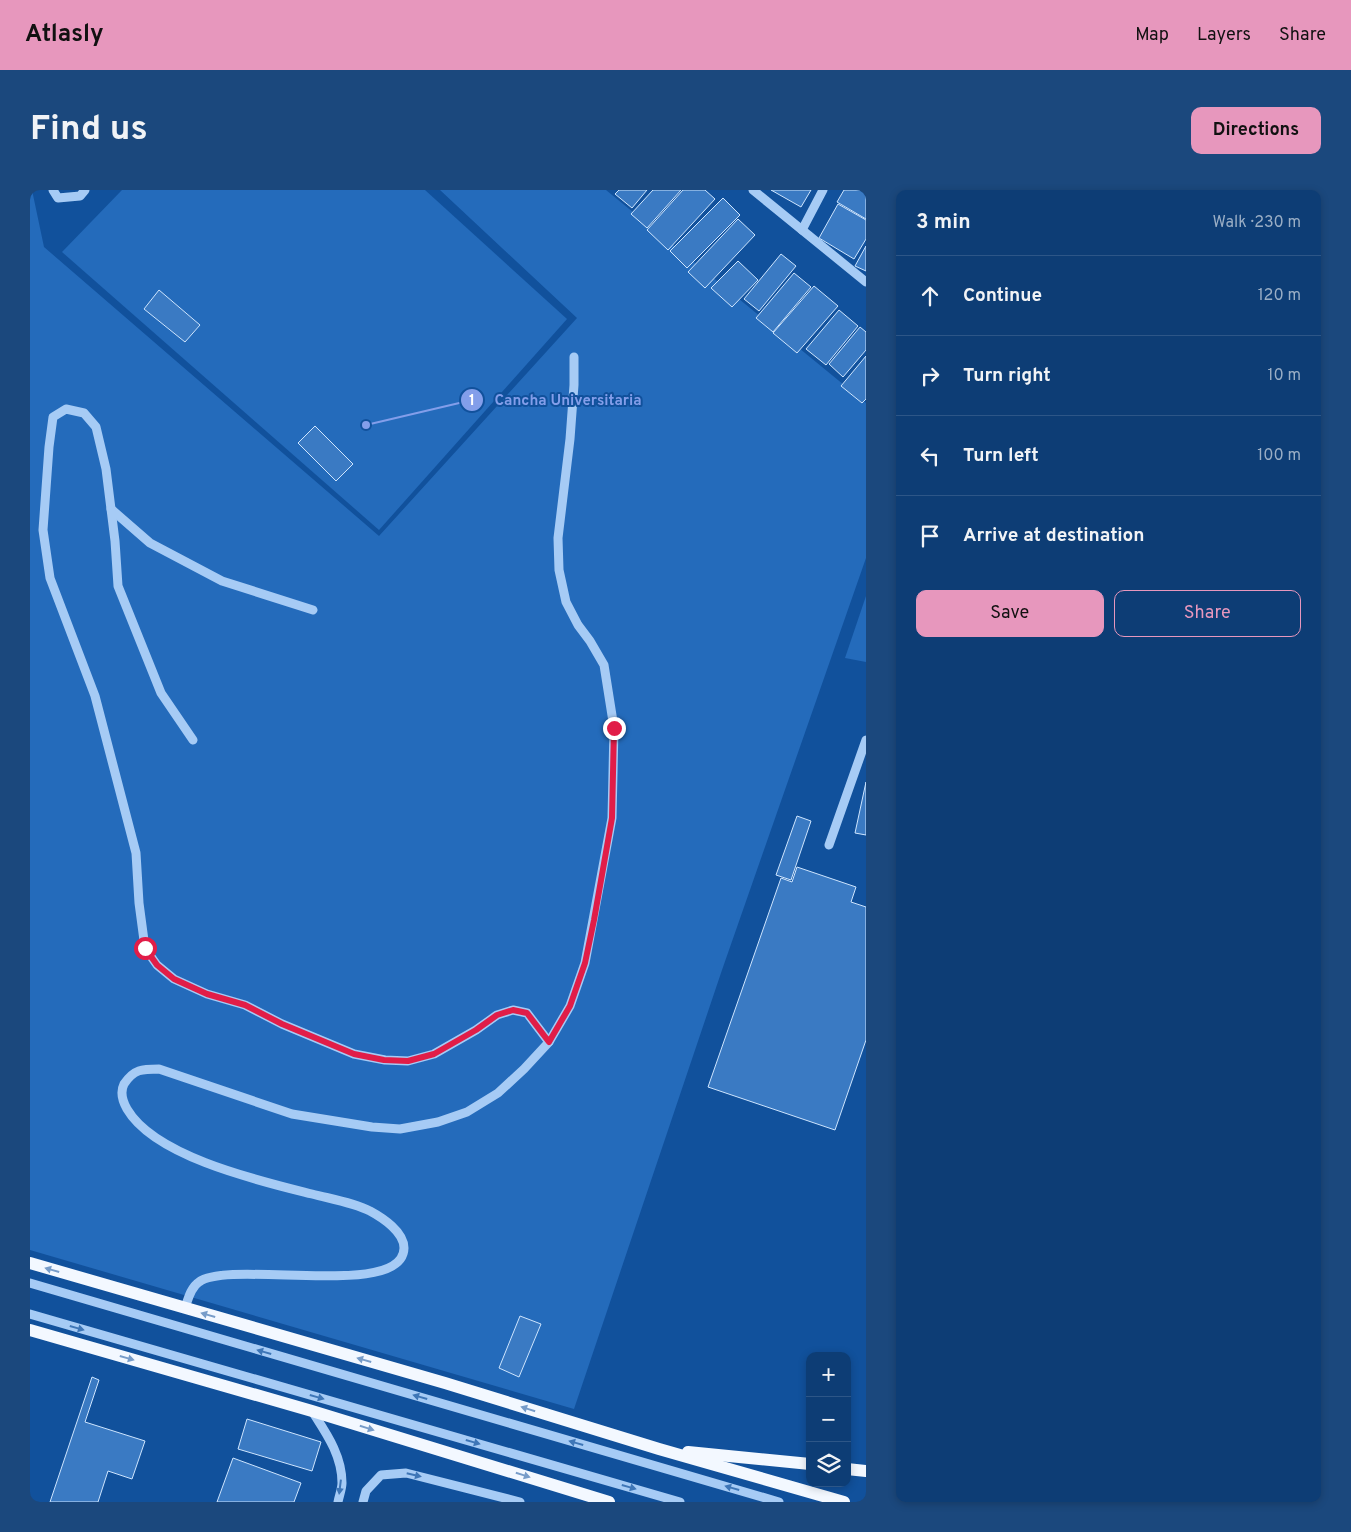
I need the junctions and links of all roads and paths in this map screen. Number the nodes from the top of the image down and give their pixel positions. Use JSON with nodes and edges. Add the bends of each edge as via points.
{"nodes":[{"id":1,"x":53,"y":190,"type":"edge"},
{"id":2,"x":86,"y":190,"type":"edge"},
{"id":3,"x":753,"y":190,"type":"edge"},
{"id":4,"x":823,"y":190,"type":"edge"},
{"id":5,"x":802,"y":230,"type":"junction"},
{"id":6,"x":866,"y":282,"type":"edge"},
{"id":7,"x":574,"y":357,"type":"dead end"},
{"id":8,"x":111,"y":509,"type":"junction"},
{"id":9,"x":313,"y":610,"type":"dead end"},
{"id":10,"x":193,"y":740,"type":"dead end"},
{"id":11,"x":866,"y":740,"type":"edge"},
{"id":12,"x":829,"y":845,"type":"dead end"},
{"id":13,"x":549,"y":1042,"type":"junction"},
{"id":14,"x":30,"y":1263,"type":"edge"},
{"id":15,"x":30,"y":1283,"type":"edge"},
{"id":16,"x":185,"y":1308,"type":"junction"},
{"id":17,"x":30,"y":1314,"type":"edge"},
{"id":18,"x":30,"y":1330,"type":"edge"},
{"id":19,"x":312,"y":1410,"type":"junction"},
{"id":20,"x":660,"y":1449,"type":"junction"},
{"id":21,"x":806,"y":1464,"type":"edge"},
{"id":22,"x":851,"y":1469,"type":"edge"},
{"id":23,"x":866,"y":1471,"type":"edge"},
{"id":24,"x":338,"y":1502,"type":"edge"},
{"id":25,"x":363,"y":1502,"type":"edge"},
{"id":26,"x":520,"y":1502,"type":"edge"},
{"id":27,"x":609,"y":1502,"type":"edge"},
{"id":28,"x":680,"y":1502,"type":"edge"},
{"id":29,"x":778,"y":1502,"type":"edge"},
{"id":30,"x":844,"y":1502,"type":"edge"}],
"edges":[{"from":1,"to":2,"type":"street","via":[[58,198],[80,196]]},
{"from":3,"to":5,"type":"street"},
{"from":4,"to":5,"type":"street"},
{"from":5,"to":6,"type":"street"},
{"from":7,"to":13,"type":"street","via":[[570,439],[558,538],[560,570],[566,602],[604,665],[614,728],[612,818],[585,963],[570,1006]]},
{"from":8,"to":9,"type":"street","via":[[150,543],[222,581]]},
{"from":8,"to":10,"type":"street","via":[[118,586],[162,692]]},
{"from":8,"to":13,"type":"street","via":[[96,427],[84,413],[66,409],[53,417],[49,447],[43,530],[50,578],[95,696],[136,853],[145,948],[157,965],[174,979],[207,994],[245,1005],[354,1054],[384,1060],[408,1061],[434,1054],[497,1015],[513,1010],[527,1013]]},
{"from":11,"to":12,"type":"street"},
{"from":13,"to":16,"type":"street","via":[[498,1093],[467,1112],[438,1122],[400,1128],[372,1128],[292,1114],[159,1069],[142,1069],[131,1074],[122,1087],[123,1102],[132,1118],[155,1137],[213,1166],[370,1211],[401,1236],[404,1249],[389,1270],[367,1274],[343,1277],[248,1273],[209,1276],[194,1285]]},
{"from":16,"to":14,"type":"main road","one_way":true},
{"from":29,"to":15,"type":"street","one_way":true},
{"from":20,"to":16,"type":"main road","one_way":true},
{"from":17,"to":28,"type":"street","one_way":true},
{"from":18,"to":19,"type":"main road","one_way":true},
{"from":19,"to":24,"type":"street","one_way":true,"via":[[339,1461],[342,1483]]},
{"from":19,"to":27,"type":"main road","one_way":true},
{"from":20,"to":21,"type":"main road"},
{"from":20,"to":30,"type":"main road"},
{"from":22,"to":23,"type":"main road"},
{"from":25,"to":26,"type":"street","one_way":true,"via":[[366,1491],[381,1475],[406,1473]]}]}
